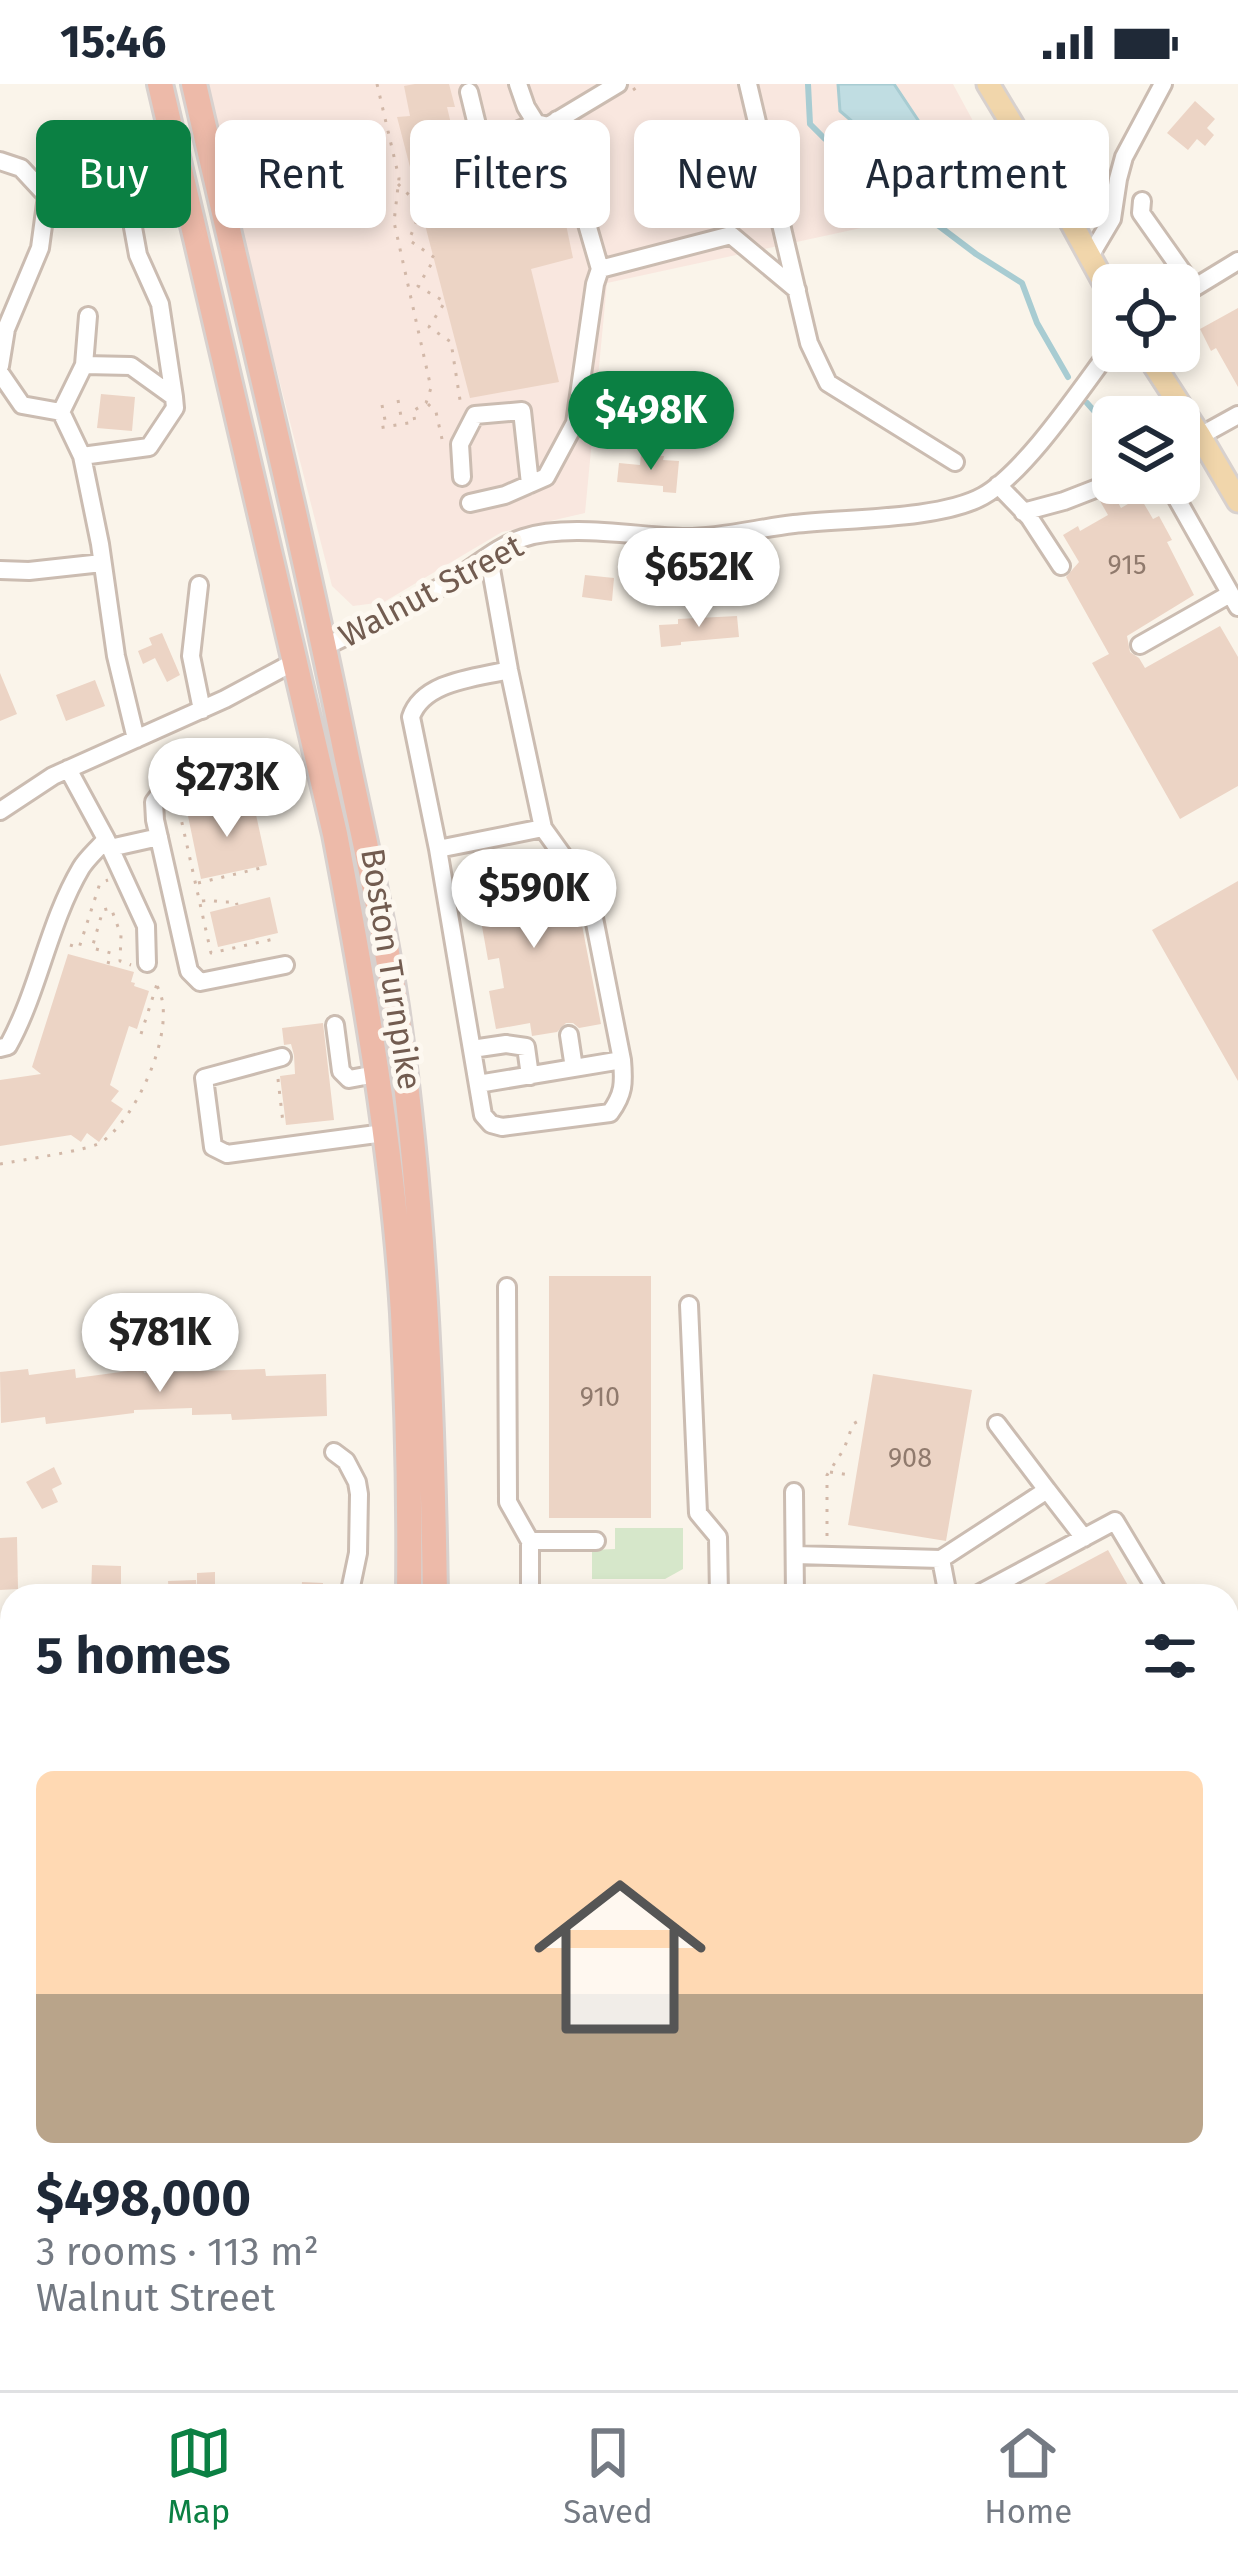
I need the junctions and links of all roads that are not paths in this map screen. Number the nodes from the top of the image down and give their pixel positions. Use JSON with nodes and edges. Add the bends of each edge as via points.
{"nodes":[{"id":1,"x":160,"y":84,"type":"edge"},
{"id":2,"x":194,"y":84,"type":"edge"},
{"id":3,"x":518,"y":84,"type":"edge"},
{"id":4,"x":618,"y":84,"type":"edge"},
{"id":5,"x":748,"y":84,"type":"edge"},
{"id":6,"x":988,"y":84,"type":"edge"},
{"id":7,"x":1163,"y":84,"type":"edge"},
{"id":8,"x":469,"y":92,"type":"dead end"},
{"id":9,"x":476,"y":120,"type":"edge"},
{"id":10,"x":534,"y":120,"type":"edge"},
{"id":11,"x":557,"y":120,"type":"edge"},
{"id":12,"x":0,"y":161,"type":"edge"},
{"id":13,"x":1142,"y":201,"type":"dead end"},
{"id":14,"x":133,"y":228,"type":"edge"},
{"id":15,"x":588,"y":228,"type":"edge"},
{"id":16,"x":1090,"y":256,"type":"junction"},
{"id":17,"x":1238,"y":261,"type":"edge"},
{"id":18,"x":1094,"y":264,"type":"edge"},
{"id":19,"x":1170,"y":264,"type":"edge"},
{"id":20,"x":600,"y":269,"type":"junction"},
{"id":21,"x":1200,"y":284,"type":"edge"},
{"id":22,"x":797,"y":290,"type":"junction"},
{"id":23,"x":88,"y":316,"type":"dead end"},
{"id":24,"x":84,"y":365,"type":"junction"},
{"id":25,"x":0,"y":369,"type":"edge"},
{"id":26,"x":1093,"y":372,"type":"edge"},
{"id":27,"x":174,"y":398,"type":"junction"},
{"id":28,"x":61,"y":412,"type":"junction"},
{"id":29,"x":1238,"y":415,"type":"edge"},
{"id":30,"x":1200,"y":436,"type":"joint"},
{"id":31,"x":82,"y":456,"type":"junction"},
{"id":32,"x":955,"y":462,"type":"dead end"},
{"id":33,"x":462,"y":477,"type":"dead end"},
{"id":34,"x":530,"y":484,"type":"junction"},
{"id":35,"x":998,"y":485,"type":"junction"},
{"id":36,"x":1092,"y":490,"type":"edge"},
{"id":37,"x":1238,"y":501,"type":"edge"},
{"id":38,"x":470,"y":503,"type":"dead end"},
{"id":39,"x":1180,"y":504,"type":"edge"},
{"id":40,"x":1023,"y":512,"type":"junction"},
{"id":41,"x":489,"y":558,"type":"junction"},
{"id":42,"x":102,"y":563,"type":"junction"},
{"id":43,"x":1061,"y":566,"type":"dead end"},
{"id":44,"x":0,"y":570,"type":"edge"},
{"id":45,"x":199,"y":585,"type":"dead end"},
{"id":46,"x":1234,"y":600,"type":"edge"},
{"id":47,"x":1140,"y":645,"type":"dead end"},
{"id":48,"x":324,"y":647,"type":"junction"},
{"id":49,"x":294,"y":662,"type":"junction"},
{"id":50,"x":508,"y":670,"type":"junction"},
{"id":51,"x":202,"y":710,"type":"junction"},
{"id":52,"x":136,"y":740,"type":"junction"},
{"id":53,"x":68,"y":770,"type":"junction"},
{"id":54,"x":250,"y":770,"type":"dead end"},
{"id":55,"x":0,"y":811,"type":"edge"},
{"id":56,"x":542,"y":827,"type":"junction"},
{"id":57,"x":159,"y":837,"type":"junction"},
{"id":58,"x":108,"y":844,"type":"junction"},
{"id":59,"x":438,"y":849,"type":"junction"},
{"id":60,"x":180,"y":934,"type":"junction"},
{"id":61,"x":146,"y":940,"type":"junction"},
{"id":62,"x":284,"y":965,"type":"dead end"},
{"id":63,"x":146,"y":971,"type":"road end"},
{"id":64,"x":335,"y":1025,"type":"dead end"},
{"id":65,"x":569,"y":1035,"type":"dead end"},
{"id":66,"x":0,"y":1048,"type":"edge"},
{"id":67,"x":472,"y":1049,"type":"junction"},
{"id":68,"x":279,"y":1058,"type":"road end"},
{"id":69,"x":622,"y":1060,"type":"junction"},
{"id":70,"x":574,"y":1068,"type":"junction"},
{"id":71,"x":376,"y":1074,"type":"junction"},
{"id":72,"x":530,"y":1076,"type":"junction"},
{"id":73,"x":478,"y":1084,"type":"junction"},
{"id":74,"x":384,"y":1132,"type":"junction"},
{"id":75,"x":507,"y":1287,"type":"dead end"},
{"id":76,"x":689,"y":1305,"type":"dead end"},
{"id":77,"x":997,"y":1424,"type":"dead end"},
{"id":78,"x":334,"y":1452,"type":"dead end"},
{"id":79,"x":1047,"y":1490,"type":"junction"},
{"id":80,"x":794,"y":1492,"type":"dead end"},
{"id":81,"x":1084,"y":1538,"type":"junction"},
{"id":82,"x":530,"y":1541,"type":"junction"},
{"id":83,"x":596,"y":1541,"type":"dead end"},
{"id":84,"x":795,"y":1555,"type":"junction"},
{"id":85,"x":941,"y":1559,"type":"junction"},
{"id":86,"x":352,"y":1584,"type":"edge"},
{"id":87,"x":409,"y":1584,"type":"edge"},
{"id":88,"x":435,"y":1584,"type":"edge"},
{"id":89,"x":530,"y":1584,"type":"edge"},
{"id":90,"x":719,"y":1584,"type":"edge"},
{"id":91,"x":795,"y":1584,"type":"edge"},
{"id":92,"x":946,"y":1584,"type":"edge"},
{"id":93,"x":1001,"y":1584,"type":"edge"},
{"id":94,"x":1153,"y":1584,"type":"edge"}],
"edges":[{"from":1,"to":49,"type":"highway","name":"Boston Turnpike"},
{"from":2,"to":48,"type":"highway","name":"Boston Turnpike"},
{"from":3,"to":10,"type":"street"},
{"from":4,"to":11,"type":"street"},
{"from":5,"to":22,"type":"street"},
{"from":6,"to":16,"type":"main road"},
{"from":7,"to":16,"type":"street","via":[[1124,157],[1112,219]]},
{"from":8,"to":9,"type":"street"},
{"from":12,"to":25,"type":"street","via":[[21,168],[47,196],[40,248],[6,329]]},
{"from":13,"to":19,"type":"street"},
{"from":14,"to":27,"type":"street","via":[[160,304]]},
{"from":15,"to":20,"type":"street"},
{"from":16,"to":18,"type":"main road"},
{"from":17,"to":21,"type":"street"},
{"from":20,"to":22,"type":"street","via":[[731,235]]},
{"from":20,"to":34,"type":"street","via":[[575,423],[546,477]]},
{"from":22,"to":32,"type":"street","via":[[828,383]]},
{"from":23,"to":24,"type":"street"},
{"from":24,"to":27,"type":"street","via":[[131,366]]},
{"from":24,"to":28,"type":"street"},
{"from":25,"to":28,"type":"street","via":[[22,404]]},
{"from":26,"to":35,"type":"street","name":"Walnut Street"},
{"from":27,"to":31,"type":"street","via":[[176,408],[149,448]]},
{"from":28,"to":31,"type":"street"},
{"from":29,"to":30,"type":"street"},
{"from":30,"to":37,"type":"main road"},
{"from":31,"to":42,"type":"street"},
{"from":33,"to":34,"type":"street","via":[[460,444],[475,415],[522,411]]},
{"from":34,"to":38,"type":"street"},
{"from":35,"to":40,"type":"street"},
{"from":35,"to":41,"type":"street","name":"Walnut Street","via":[[927,512],[698,538],[544,534]]},
{"from":36,"to":40,"type":"street"},
{"from":39,"to":46,"type":"street"},
{"from":40,"to":43,"type":"street"},
{"from":41,"to":48,"type":"street","name":"Walnut Street"},
{"from":41,"to":50,"type":"street"},
{"from":42,"to":44,"type":"street"},
{"from":42,"to":52,"type":"street"},
{"from":45,"to":51,"type":"street","via":[[191,656]]},
{"from":46,"to":47,"type":"street"},
{"from":48,"to":88,"type":"highway","name":"Boston Turnpike","via":[[401,1046],[430,1356]]},
{"from":49,"to":51,"type":"street"},
{"from":49,"to":71,"type":"highway","name":"Boston Turnpike","via":[[335,834]]},
{"from":50,"to":56,"type":"street"},
{"from":50,"to":59,"type":"street","via":[[416,702],[412,716]]},
{"from":51,"to":52,"type":"street"},
{"from":52,"to":53,"type":"street"},
{"from":53,"to":55,"type":"street"},
{"from":53,"to":58,"type":"street"},
{"from":54,"to":57,"type":"street","via":[[164,789],[154,802]]},
{"from":56,"to":59,"type":"street"},
{"from":56,"to":69,"type":"street","via":[[592,908]]},
{"from":57,"to":58,"type":"street"},
{"from":57,"to":60,"type":"street"},
{"from":58,"to":61,"type":"street"},
{"from":58,"to":66,"type":"street","via":[[82,865],[17,1029]]},
{"from":59,"to":67,"type":"street"},
{"from":60,"to":61,"type":"street"},
{"from":60,"to":62,"type":"street","via":[[200,982]]},
{"from":61,"to":63,"type":"street"},
{"from":64,"to":71,"type":"street","via":[[341,1071],[349,1079]]},
{"from":65,"to":70,"type":"street"},
{"from":67,"to":72,"type":"street","via":[[526,1047]]},
{"from":67,"to":73,"type":"street"},
{"from":68,"to":74,"type":"street","via":[[204,1078],[213,1147],[227,1154]]},
{"from":69,"to":70,"type":"street"},
{"from":69,"to":73,"type":"street","via":[[625,1086],[610,1113],[502,1127],[483,1115]]},
{"from":70,"to":72,"type":"street"},
{"from":71,"to":74,"type":"highway","name":"Boston Turnpike"},
{"from":72,"to":73,"type":"street"},
{"from":74,"to":87,"type":"highway","name":"Boston Turnpike","via":[[403,1312]]},
{"from":75,"to":82,"type":"street","via":[[508,1502]]},
{"from":76,"to":90,"type":"street","via":[[698,1514],[718,1537]]},
{"from":77,"to":79,"type":"street"},
{"from":78,"to":86,"type":"street","via":[[359,1494]]},
{"from":79,"to":81,"type":"street"},
{"from":79,"to":85,"type":"street"},
{"from":80,"to":84,"type":"street"},
{"from":81,"to":93,"type":"street"},
{"from":81,"to":94,"type":"street","via":[[1115,1520]]},
{"from":82,"to":83,"type":"street"},
{"from":82,"to":89,"type":"street"},
{"from":84,"to":85,"type":"street"},
{"from":84,"to":91,"type":"street"},
{"from":85,"to":92,"type":"street"}]}
